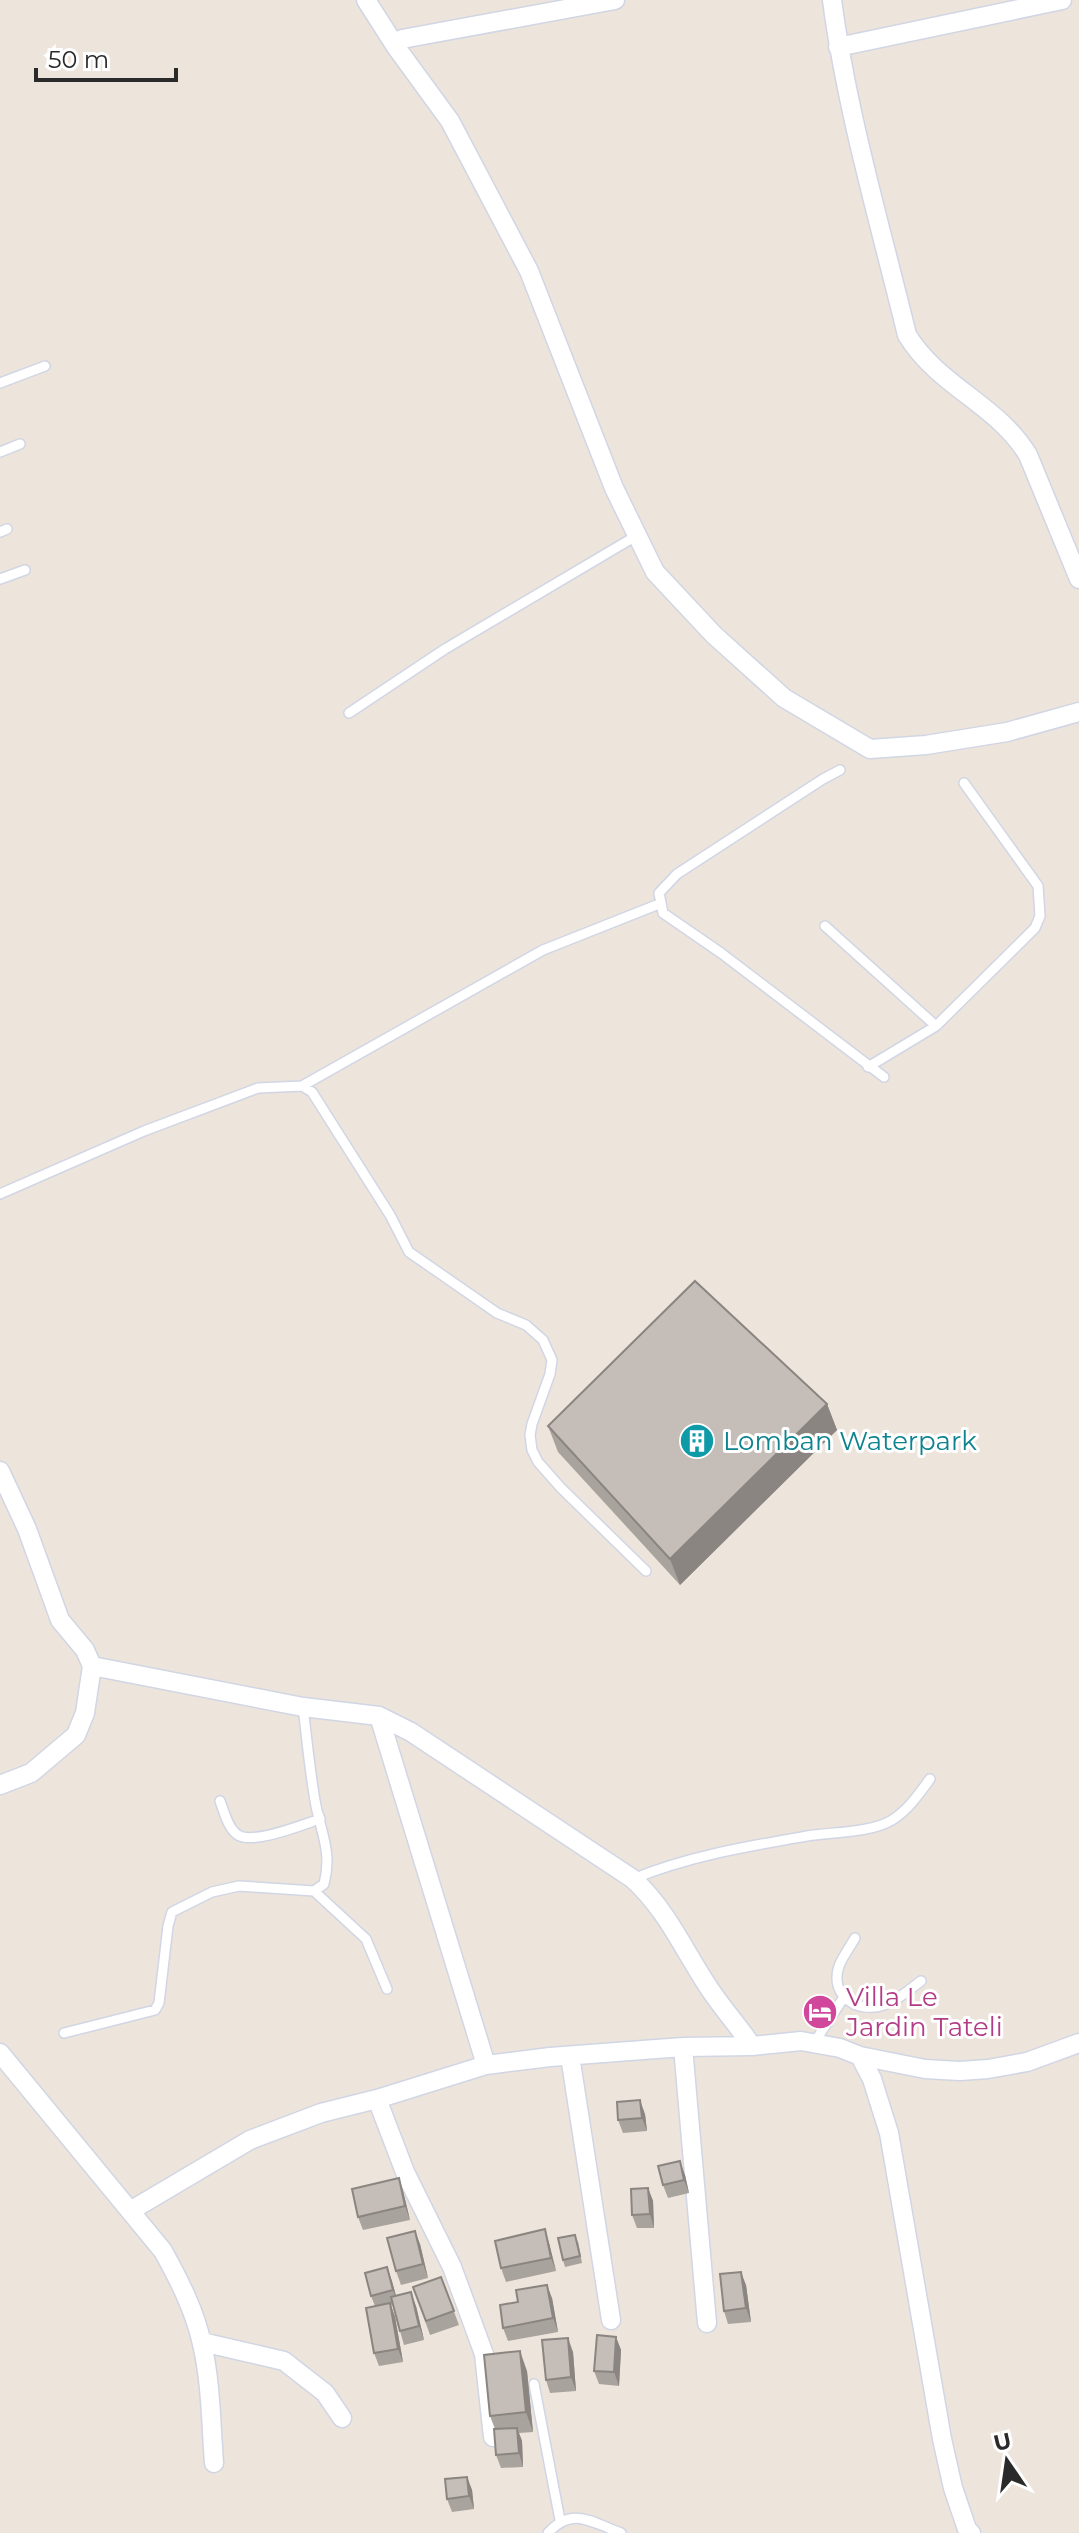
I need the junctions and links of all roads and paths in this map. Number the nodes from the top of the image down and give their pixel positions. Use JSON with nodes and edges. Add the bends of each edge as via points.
{"nodes":[{"id":1,"x":366,"y":0,"type":"edge"},
{"id":2,"x":615,"y":0,"type":"edge"},
{"id":3,"x":832,"y":0,"type":"edge"},
{"id":4,"x":1062,"y":0,"type":"edge"},
{"id":5,"x":396,"y":47,"type":"junction"},
{"id":6,"x":838,"y":47,"type":"junction"},
{"id":7,"x":45,"y":366,"type":"dead end"},
{"id":8,"x":0,"y":383,"type":"edge"},
{"id":9,"x":20,"y":444,"type":"dead end"},
{"id":10,"x":0,"y":452,"type":"edge"},
{"id":11,"x":636,"y":536,"type":"junction"},
{"id":12,"x":25,"y":570,"type":"dead end"},
{"id":13,"x":0,"y":579,"type":"edge"},
{"id":14,"x":1079,"y":579,"type":"edge"},
{"id":15,"x":1079,"y":712,"type":"edge"},
{"id":16,"x":349,"y":713,"type":"dead end"},
{"id":17,"x":840,"y":770,"type":"dead end"},
{"id":18,"x":964,"y":783,"type":"dead end"},
{"id":19,"x":659,"y":904,"type":"junction"},
{"id":20,"x":825,"y":926,"type":"dead end"},
{"id":21,"x":936,"y":1026,"type":"junction"},
{"id":22,"x":868,"y":1067,"type":"junction"},
{"id":23,"x":884,"y":1077,"type":"dead end"},
{"id":24,"x":302,"y":1086,"type":"junction"},
{"id":25,"x":0,"y":1194,"type":"edge"},
{"id":26,"x":0,"y":1471,"type":"edge"},
{"id":27,"x":646,"y":1571,"type":"dead end"},
{"id":28,"x":92,"y":1666,"type":"junction"},
{"id":29,"x":303,"y":1707,"type":"junction"},
{"id":30,"x":379,"y":1716,"type":"junction"},
{"id":31,"x":930,"y":1779,"type":"dead end"},
{"id":32,"x":0,"y":1785,"type":"edge"},
{"id":33,"x":220,"y":1801,"type":"dead end"},
{"id":34,"x":317,"y":1807,"type":"junction"},
{"id":35,"x":633,"y":1879,"type":"junction"},
{"id":36,"x":314,"y":1891,"type":"junction"},
{"id":37,"x":855,"y":1938,"type":"dead end"},
{"id":38,"x":921,"y":1981,"type":"dead end"},
{"id":39,"x":387,"y":1989,"type":"dead end"},
{"id":40,"x":844,"y":1997,"type":"junction"},
{"id":41,"x":64,"y":2033,"type":"dead end"},
{"id":42,"x":814,"y":2043,"type":"junction"},
{"id":43,"x":1079,"y":2043,"type":"edge"},
{"id":44,"x":752,"y":2046,"type":"junction"},
{"id":45,"x":683,"y":2047,"type":"junction"},
{"id":46,"x":0,"y":2053,"type":"edge"},
{"id":47,"x":570,"y":2056,"type":"junction"},
{"id":48,"x":860,"y":2056,"type":"junction"},
{"id":49,"x":486,"y":2065,"type":"junction"},
{"id":50,"x":377,"y":2099,"type":"junction"},
{"id":51,"x":130,"y":2211,"type":"junction"},
{"id":52,"x":611,"y":2320,"type":"dead end"},
{"id":53,"x":707,"y":2323,"type":"dead end"},
{"id":54,"x":202,"y":2342,"type":"junction"},
{"id":55,"x":534,"y":2384,"type":"dead end"},
{"id":56,"x":342,"y":2418,"type":"dead end"},
{"id":57,"x":493,"y":2437,"type":"edge"},
{"id":58,"x":214,"y":2463,"type":"dead end"},
{"id":59,"x":560,"y":2520,"type":"junction"},
{"id":60,"x":965,"y":2532,"type":"edge"},
{"id":61,"x":548,"y":2533,"type":"edge"},
{"id":62,"x":621,"y":2533,"type":"edge"}],
"edges":[{"from":1,"to":5,"type":"street"},
{"from":2,"to":5,"type":"street","via":[[402,39]]},
{"from":3,"to":6,"type":"street"},
{"from":4,"to":6,"type":"street"},
{"from":5,"to":11,"type":"street","via":[[450,121],[529,271]]},
{"from":6,"to":14,"type":"street","via":[[907,335],[940,375],[1019,440]]},
{"from":7,"to":8,"type":"lane"},
{"from":9,"to":10,"type":"lane"},
{"from":11,"to":15,"type":"street","via":[[655,572],[714,635],[784,698],[870,749],[1007,732]]},
{"from":11,"to":16,"type":"lane","via":[[445,649]]},
{"from":12,"to":13,"type":"lane"},
{"from":17,"to":19,"type":"lane","via":[[677,874],[659,893]]},
{"from":18,"to":21,"type":"lane","via":[[1038,886],[1040,916],[1035,928]]},
{"from":19,"to":22,"type":"lane","via":[[663,913]]},
{"from":19,"to":24,"type":"lane","via":[[543,950]]},
{"from":20,"to":21,"type":"lane"},
{"from":21,"to":22,"type":"lane"},
{"from":22,"to":23,"type":"lane"},
{"from":24,"to":25,"type":"lane","via":[[258,1088]]},
{"from":24,"to":27,"type":"lane","via":[[312,1092],[409,1252],[543,1340],[552,1360],[532,1424],[532,1450],[561,1488]]},
{"from":26,"to":28,"type":"street","via":[[60,1620]]},
{"from":28,"to":29,"type":"street"},
{"from":28,"to":32,"type":"street","via":[[76,1735],[31,1773]]},
{"from":29,"to":30,"type":"street"},
{"from":29,"to":34,"type":"lane"},
{"from":30,"to":35,"type":"street"},
{"from":30,"to":49,"type":"street"},
{"from":31,"to":35,"type":"lane","via":[[898,1816],[883,1824],[675,1863]]},
{"from":33,"to":34,"type":"lane","via":[[237,1835],[246,1838],[320,1819]]},
{"from":34,"to":36,"type":"lane","via":[[328,1871],[324,1884]]},
{"from":35,"to":44,"type":"street","via":[[671,1922],[711,1992]]},
{"from":36,"to":39,"type":"lane","via":[[366,1939]]},
{"from":36,"to":41,"type":"lane","via":[[239,1886],[212,1892],[172,1912],[155,2010]]},
{"from":37,"to":40,"type":"lane","via":[[839,1965]]},
{"from":38,"to":40,"type":"lane","via":[[875,2007],[851,2004]]},
{"from":40,"to":42,"type":"lane"},
{"from":42,"to":44,"type":"street"},
{"from":42,"to":48,"type":"street"},
{"from":43,"to":48,"type":"street","via":[[988,2069],[925,2069]]},
{"from":44,"to":45,"type":"street"},
{"from":45,"to":47,"type":"street"},
{"from":45,"to":53,"type":"street"},
{"from":46,"to":51,"type":"street"},
{"from":47,"to":49,"type":"street"},
{"from":47,"to":52,"type":"street"},
{"from":48,"to":60,"type":"street","via":[[889,2133],[942,2439]]},
{"from":49,"to":50,"type":"street"},
{"from":50,"to":51,"type":"street","via":[[250,2140]]},
{"from":50,"to":57,"type":"street","via":[[405,2172],[452,2267],[484,2354]]},
{"from":51,"to":54,"type":"street","via":[[163,2251]]},
{"from":54,"to":56,"type":"street","via":[[284,2361],[325,2393]]},
{"from":54,"to":58,"type":"street"},
{"from":55,"to":59,"type":"lane"},
{"from":59,"to":61,"type":"lane"},
{"from":59,"to":62,"type":"lane","via":[[577,2517]]}]}
